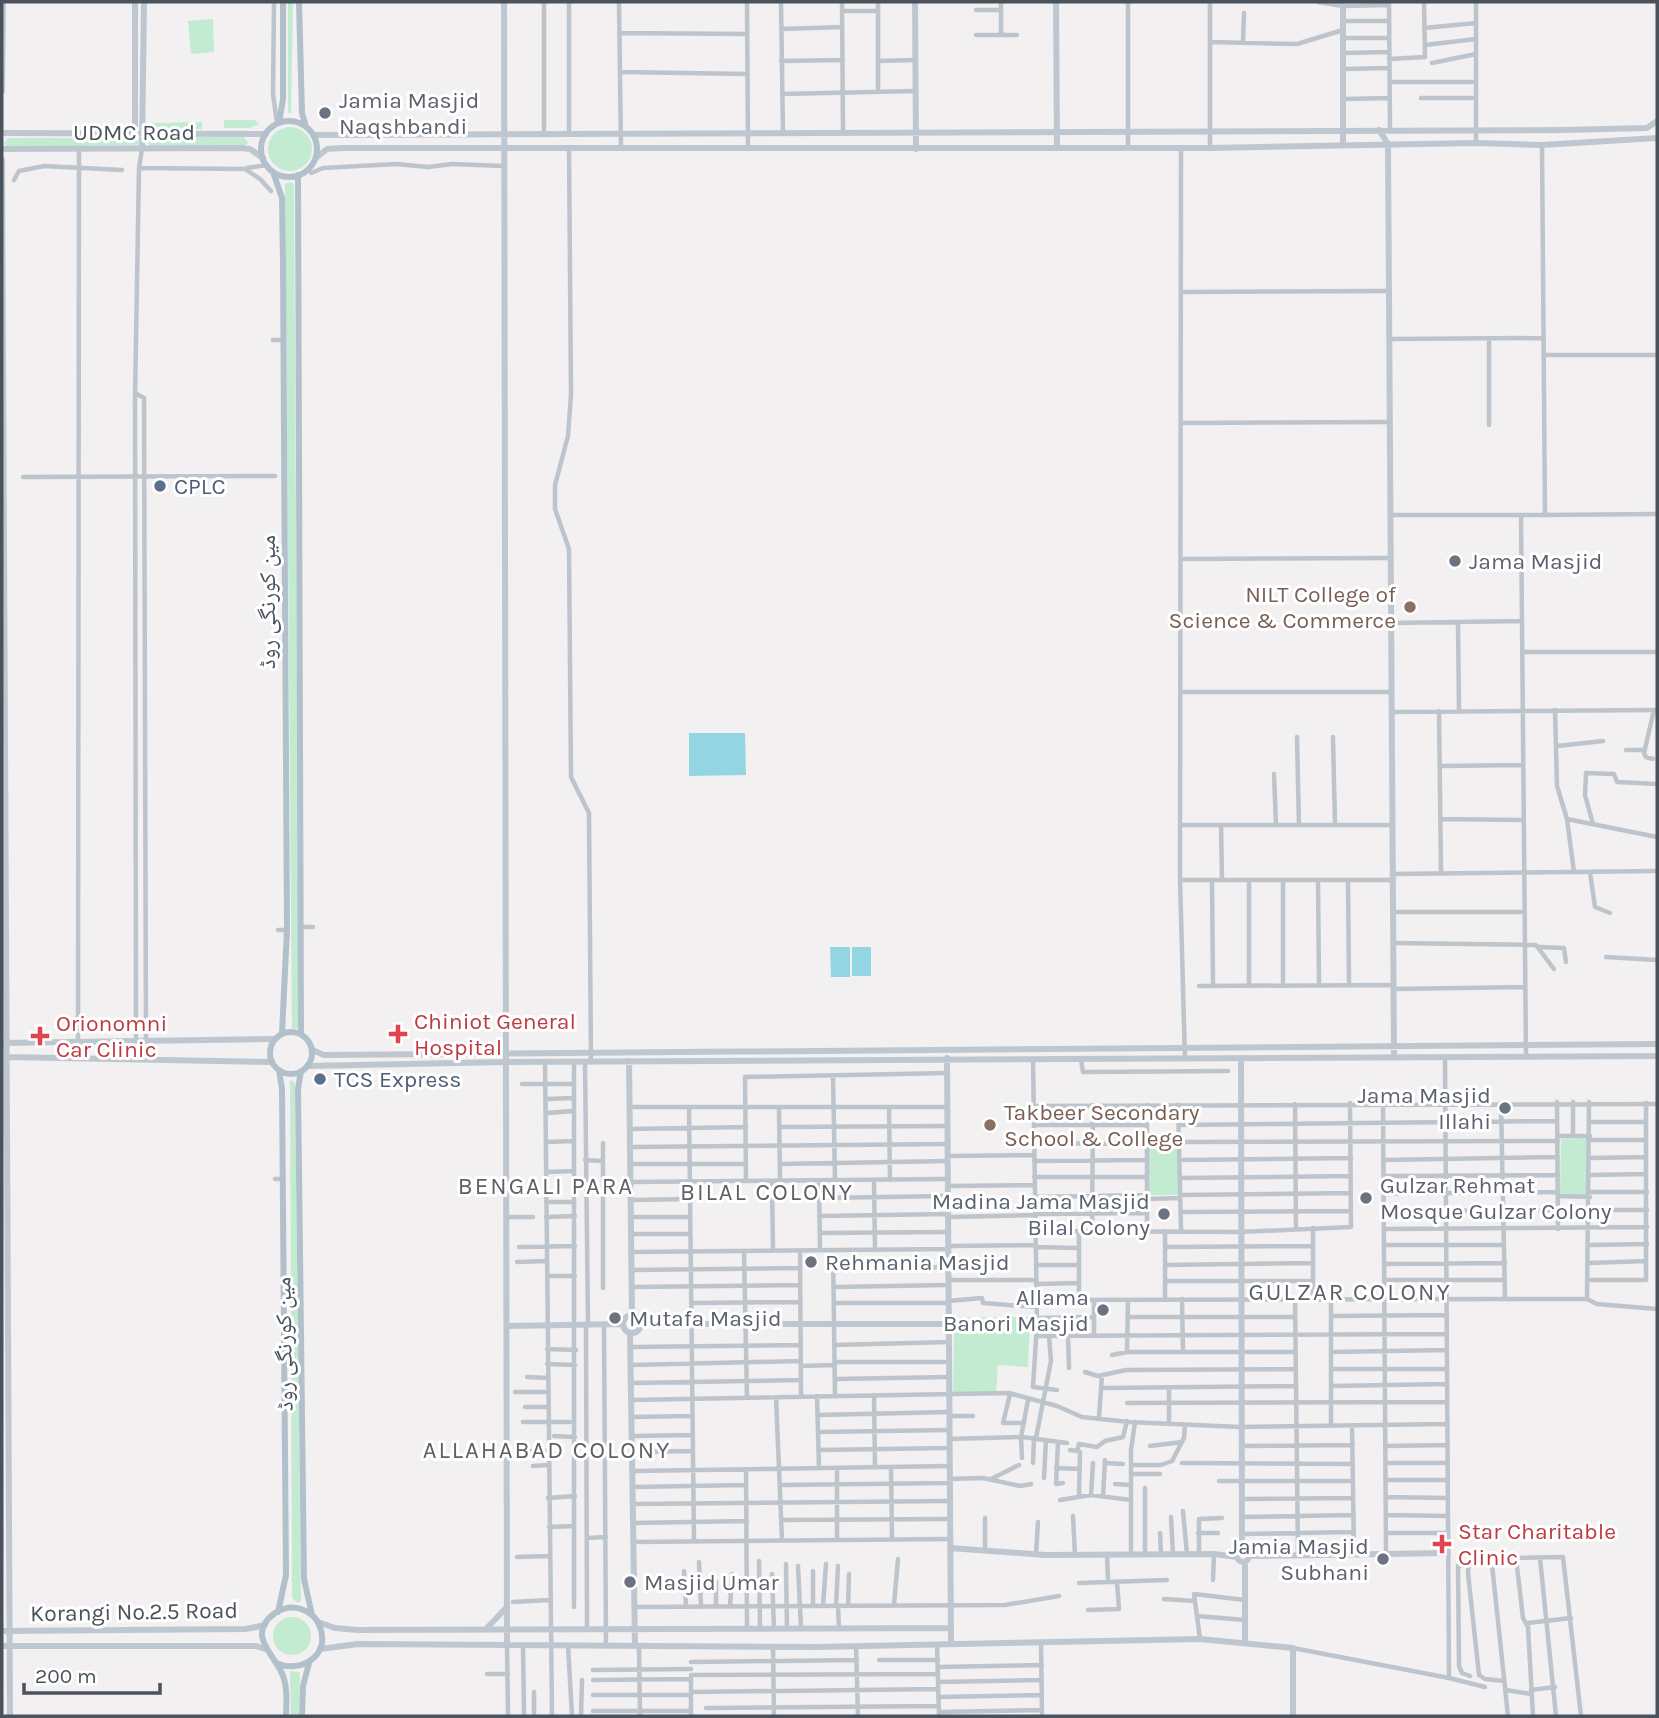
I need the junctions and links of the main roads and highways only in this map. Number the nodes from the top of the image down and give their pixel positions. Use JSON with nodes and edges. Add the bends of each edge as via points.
{"nodes":[{"id":1,"x":283,"y":2,"type":"edge"},
{"id":2,"x":299,"y":2,"type":"edge"},
{"id":3,"x":278,"y":123,"type":"junction"},
{"id":4,"x":306,"y":127,"type":"junction"},
{"id":5,"x":273,"y":172,"type":"junction"},
{"id":6,"x":298,"y":175,"type":"junction"},
{"id":7,"x":282,"y":1033,"type":"junction"},
{"id":8,"x":301,"y":1034,"type":"junction"},
{"id":9,"x":304,"y":1068,"type":"junction"},
{"id":10,"x":279,"y":1070,"type":"junction"},
{"id":11,"x":278,"y":1612,"type":"junction"},
{"id":12,"x":312,"y":1615,"type":"junction"},
{"id":13,"x":276,"y":1663,"type":"junction"},
{"id":14,"x":309,"y":1663,"type":"junction"},
{"id":15,"x":286,"y":1716,"type":"edge"},
{"id":16,"x":302,"y":1716,"type":"edge"}],
"edges":[{"from":1,"to":3,"type":"main road","via":[[283,99]]},
{"from":2,"to":4,"type":"main road"},
{"from":3,"to":4,"type":"main road","via":[[289,121]]},
{"from":3,"to":5,"type":"main road","via":[[266,134],[263,158]]},
{"from":4,"to":6,"type":"main road","via":[[317,147],[316,158]]},
{"from":5,"to":6,"type":"main road"},
{"from":5,"to":7,"type":"main road","name":"مین کورنگی روڈ","via":[[282,198],[287,930]]},
{"from":6,"to":8,"type":"main road","name":"مین کورنگی روڈ"},
{"from":7,"to":8,"type":"main road"},
{"from":7,"to":10,"type":"main road","via":[[270,1050]]},
{"from":8,"to":9,"type":"main road","via":[[312,1050]]},
{"from":9,"to":10,"type":"main road","via":[[290,1074]]},
{"from":9,"to":12,"type":"main road","name":"مین کورنگی روڈ","via":[[298,1089],[304,1579]]},
{"from":10,"to":11,"type":"main road","name":"مین کورنگی روڈ","via":[[286,1576]]},
{"from":11,"to":12,"type":"main road","via":[[296,1608]]},
{"from":11,"to":13,"type":"main road","via":[[266,1625],[265,1649]]},
{"from":12,"to":14,"type":"main road","via":[[322,1631],[320,1649]]},
{"from":13,"to":14,"type":"main road","via":[[292,1668]]},
{"from":13,"to":15,"type":"main road","via":[[286,1685]]},
{"from":14,"to":16,"type":"main road"}]}
